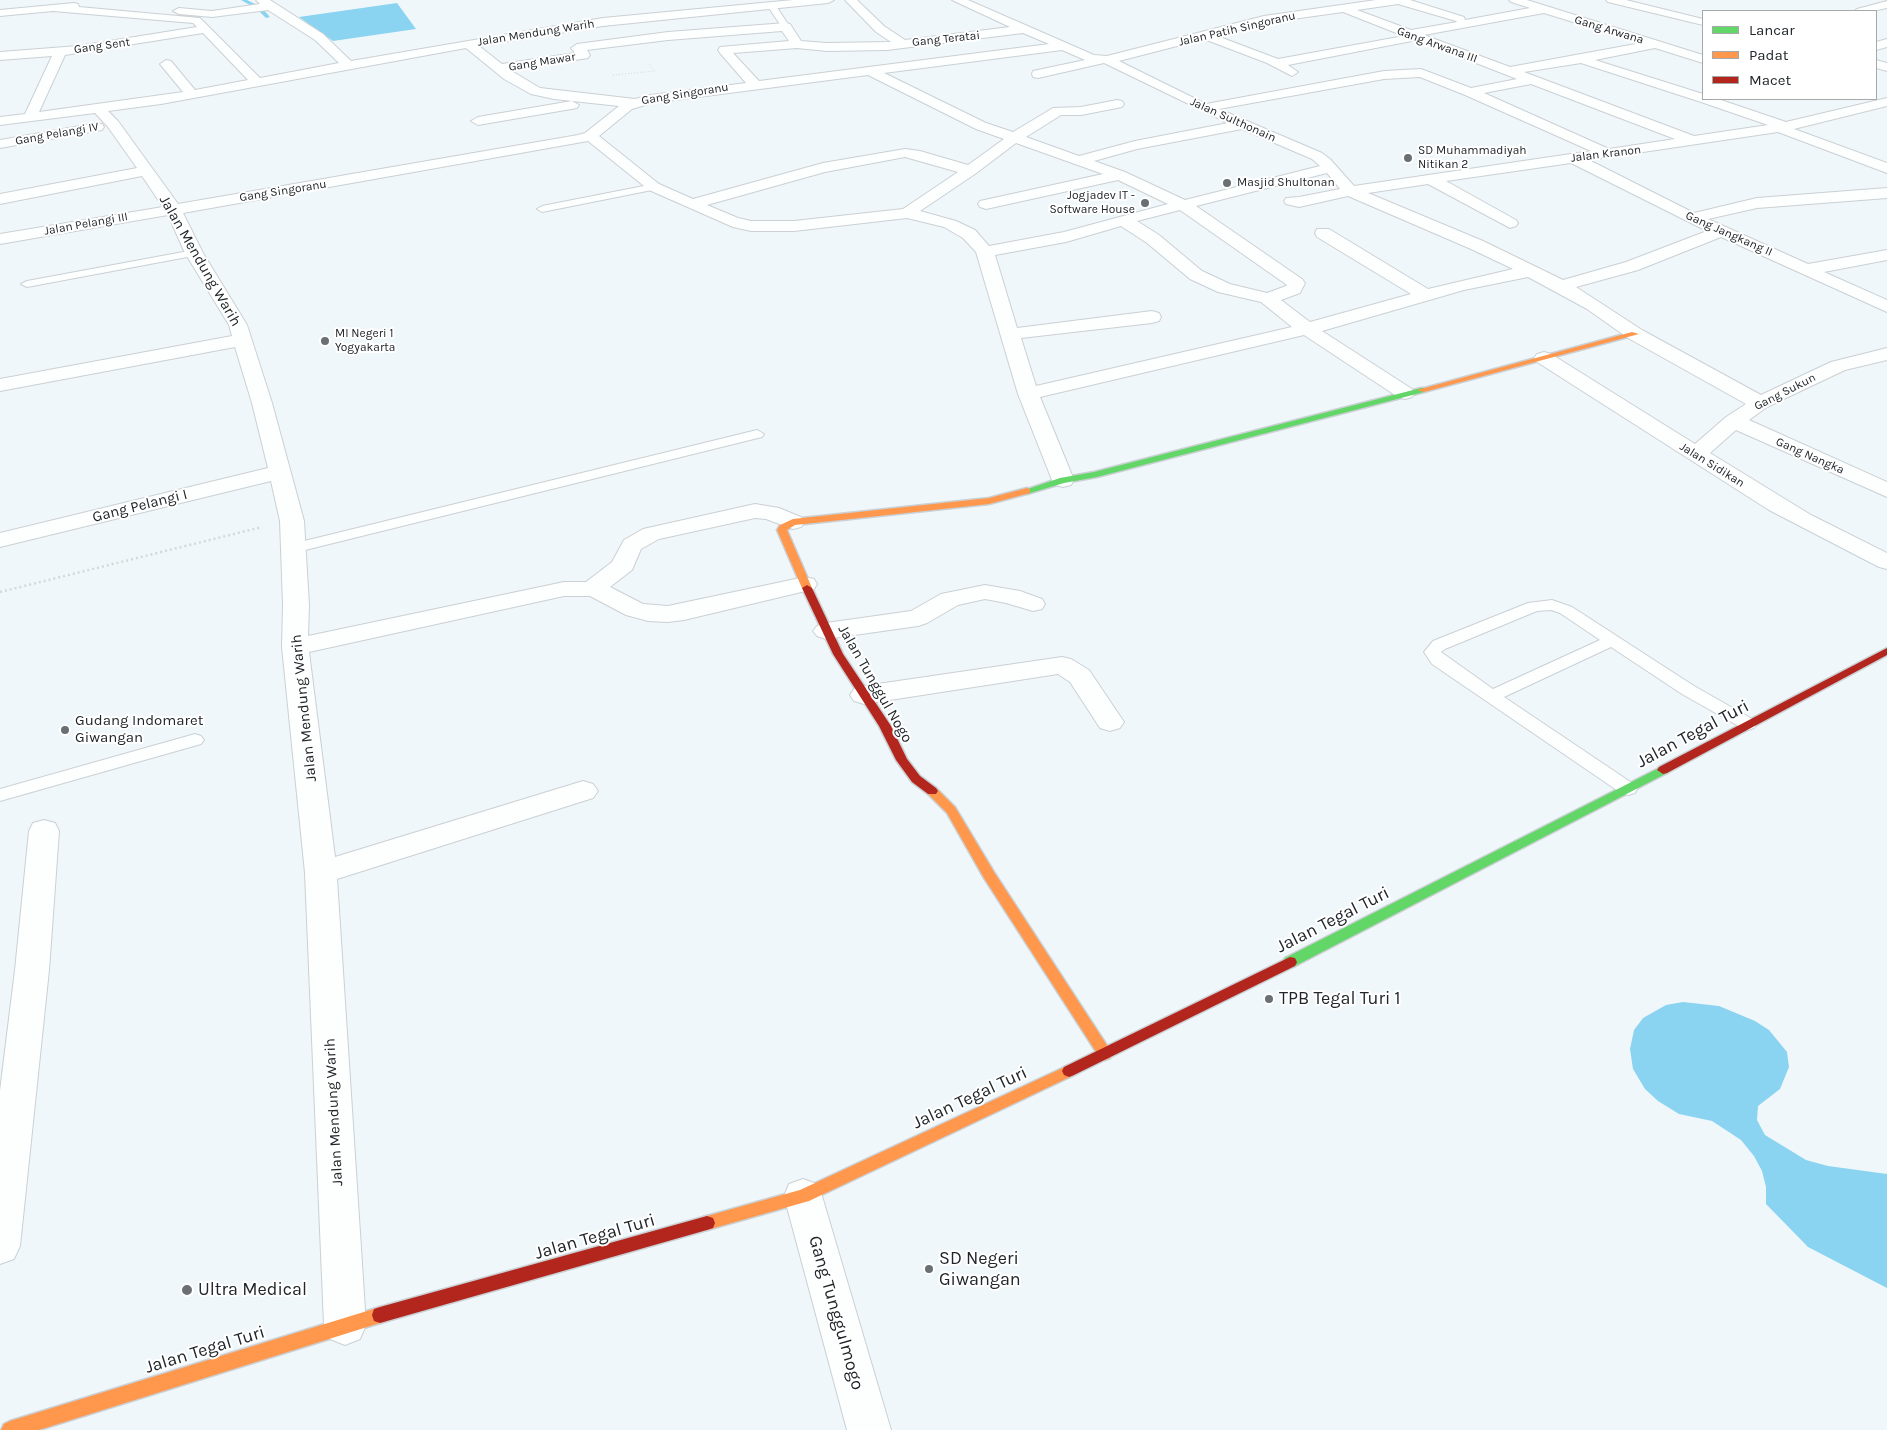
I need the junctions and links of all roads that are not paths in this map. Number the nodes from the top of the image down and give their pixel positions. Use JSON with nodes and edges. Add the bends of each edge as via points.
{"nodes":[{"id":1,"x":828,"y":0,"type":"edge"},
{"id":2,"x":851,"y":0,"type":"edge"},
{"id":3,"x":958,"y":0,"type":"edge"},
{"id":4,"x":1398,"y":0,"type":"edge"},
{"id":5,"x":1515,"y":0,"type":"edge"},
{"id":6,"x":1612,"y":0,"type":"edge"},
{"id":7,"x":104,"y":1,"type":"dead end"},
{"id":8,"x":165,"y":4,"type":"dead end"},
{"id":9,"x":1887,"y":4,"type":"edge"},
{"id":10,"x":265,"y":5,"type":"edge"},
{"id":11,"x":771,"y":5,"type":"junction"},
{"id":12,"x":1486,"y":6,"type":"dead end"},
{"id":13,"x":57,"y":9,"type":"junction"},
{"id":14,"x":1344,"y":9,"type":"junction"},
{"id":15,"x":1544,"y":9,"type":"junction"},
{"id":16,"x":1865,"y":10,"type":"edge"},
{"id":17,"x":0,"y":13,"type":"edge"},
{"id":18,"x":663,"y":15,"type":"junction"},
{"id":19,"x":1512,"y":15,"type":"junction"},
{"id":20,"x":1462,"y":21,"type":"junction"},
{"id":21,"x":1702,"y":22,"type":"edge"},
{"id":22,"x":786,"y":27,"type":"junction"},
{"id":23,"x":1234,"y":27,"type":"junction"},
{"id":24,"x":672,"y":28,"type":"dead end"},
{"id":25,"x":1024,"y":29,"type":"junction"},
{"id":26,"x":204,"y":30,"type":"junction"},
{"id":27,"x":1253,"y":34,"type":"dead end"},
{"id":28,"x":1204,"y":35,"type":"junction"},
{"id":29,"x":1414,"y":36,"type":"junction"},
{"id":30,"x":469,"y":44,"type":"junction"},
{"id":31,"x":797,"y":44,"type":"junction"},
{"id":32,"x":903,"y":44,"type":"junction"},
{"id":33,"x":1654,"y":44,"type":"junction"},
{"id":34,"x":1064,"y":46,"type":"junction"},
{"id":35,"x":827,"y":48,"type":"junction"},
{"id":36,"x":710,"y":49,"type":"dead end"},
{"id":37,"x":726,"y":50,"type":"junction"},
{"id":38,"x":60,"y":52,"type":"junction"},
{"id":39,"x":0,"y":56,"type":"edge"},
{"id":40,"x":1581,"y":59,"type":"junction"},
{"id":41,"x":1702,"y":59,"type":"edge"},
{"id":42,"x":1104,"y":60,"type":"junction"},
{"id":43,"x":1276,"y":63,"type":"junction"},
{"id":44,"x":166,"y":64,"type":"dead end"},
{"id":45,"x":348,"y":65,"type":"junction"},
{"id":46,"x":500,"y":68,"type":"junction"},
{"id":47,"x":870,"y":71,"type":"junction"},
{"id":48,"x":1508,"y":71,"type":"junction"},
{"id":49,"x":844,"y":74,"type":"junction"},
{"id":50,"x":1038,"y":74,"type":"dead end"},
{"id":51,"x":1531,"y":80,"type":"junction"},
{"id":52,"x":256,"y":81,"type":"junction"},
{"id":53,"x":754,"y":84,"type":"junction"},
{"id":54,"x":1328,"y":85,"type":"junction"},
{"id":55,"x":1702,"y":87,"type":"edge"},
{"id":56,"x":1470,"y":92,"type":"junction"},
{"id":57,"x":1685,"y":92,"type":"junction"},
{"id":58,"x":191,"y":94,"type":"junction"},
{"id":59,"x":1702,"y":97,"type":"edge"},
{"id":60,"x":601,"y":100,"type":"junction"},
{"id":61,"x":1709,"y":100,"type":"edge"},
{"id":62,"x":1837,"y":101,"type":"dead end"},
{"id":63,"x":1887,"y":102,"type":"edge"},
{"id":64,"x":633,"y":103,"type":"junction"},
{"id":65,"x":1117,"y":104,"type":"dead end"},
{"id":66,"x":1204,"y":108,"type":"junction"},
{"id":67,"x":99,"y":109,"type":"junction"},
{"id":68,"x":1862,"y":109,"type":"junction"},
{"id":69,"x":1887,"y":116,"type":"edge"},
{"id":70,"x":30,"y":118,"type":"junction"},
{"id":71,"x":0,"y":121,"type":"edge"},
{"id":72,"x":478,"y":121,"type":"dead end"},
{"id":73,"x":113,"y":124,"type":"junction"},
{"id":74,"x":1242,"y":125,"type":"junction"},
{"id":75,"x":1783,"y":128,"type":"junction"},
{"id":76,"x":590,"y":136,"type":"junction"},
{"id":77,"x":1014,"y":138,"type":"junction"},
{"id":78,"x":1695,"y":142,"type":"junction"},
{"id":79,"x":0,"y":144,"type":"edge"},
{"id":80,"x":1608,"y":154,"type":"junction"},
{"id":81,"x":1573,"y":158,"type":"junction"},
{"id":82,"x":1080,"y":160,"type":"junction"},
{"id":83,"x":1329,"y":168,"type":"junction"},
{"id":84,"x":1887,"y":168,"type":"edge"},
{"id":85,"x":147,"y":171,"type":"junction"},
{"id":86,"x":970,"y":171,"type":"junction"},
{"id":87,"x":51,"y":175,"type":"dead end"},
{"id":88,"x":1120,"y":175,"type":"junction"},
{"id":89,"x":1430,"y":179,"type":"junction"},
{"id":90,"x":0,"y":184,"type":"edge"},
{"id":91,"x":654,"y":187,"type":"junction"},
{"id":92,"x":1350,"y":190,"type":"junction"},
{"id":93,"x":1887,"y":193,"type":"edge"},
{"id":94,"x":0,"y":199,"type":"edge"},
{"id":95,"x":1292,"y":201,"type":"dead end"},
{"id":96,"x":691,"y":204,"type":"junction"},
{"id":97,"x":986,"y":204,"type":"dead end"},
{"id":98,"x":1183,"y":205,"type":"junction"},
{"id":99,"x":173,"y":209,"type":"junction"},
{"id":100,"x":542,"y":209,"type":"dead end"},
{"id":101,"x":907,"y":213,"type":"junction"},
{"id":102,"x":1693,"y":218,"type":"junction"},
{"id":103,"x":1123,"y":220,"type":"junction"},
{"id":104,"x":1510,"y":223,"type":"dead end"},
{"id":105,"x":1722,"y":230,"type":"junction"},
{"id":106,"x":1323,"y":233,"type":"dead end"},
{"id":107,"x":0,"y":239,"type":"edge"},
{"id":108,"x":985,"y":252,"type":"junction"},
{"id":109,"x":194,"y":253,"type":"junction"},
{"id":110,"x":1887,"y":256,"type":"edge"},
{"id":111,"x":1806,"y":270,"type":"junction"},
{"id":112,"x":1530,"y":271,"type":"junction"},
{"id":113,"x":27,"y":284,"type":"dead end"},
{"id":114,"x":1560,"y":286,"type":"junction"},
{"id":115,"x":1426,"y":295,"type":"junction"},
{"id":116,"x":1267,"y":298,"type":"junction"},
{"id":117,"x":1887,"y":307,"type":"edge"},
{"id":118,"x":1152,"y":317,"type":"dead end"},
{"id":119,"x":1307,"y":329,"type":"junction"},
{"id":120,"x":1011,"y":334,"type":"junction"},
{"id":121,"x":1635,"y":334,"type":"junction"},
{"id":122,"x":243,"y":340,"type":"junction"},
{"id":123,"x":1887,"y":354,"type":"edge"},
{"id":124,"x":1544,"y":358,"type":"junction"},
{"id":125,"x":0,"y":385,"type":"edge"},
{"id":126,"x":1405,"y":393,"type":"junction"},
{"id":127,"x":1028,"y":394,"type":"junction"},
{"id":128,"x":1760,"y":403,"type":"junction"},
{"id":129,"x":1733,"y":421,"type":"junction"},
{"id":130,"x":757,"y":434,"type":"dead end"},
{"id":131,"x":1696,"y":455,"type":"junction"},
{"id":132,"x":280,"y":472,"type":"junction"},
{"id":133,"x":1063,"y":480,"type":"junction"},
{"id":134,"x":1887,"y":490,"type":"edge"},
{"id":135,"x":793,"y":522,"type":"junction"},
{"id":136,"x":292,"y":534,"type":"junction"},
{"id":137,"x":0,"y":540,"type":"edge"},
{"id":138,"x":1887,"y":562,"type":"edge"},
{"id":139,"x":805,"y":584,"type":"junction"},
{"id":140,"x":592,"y":589,"type":"junction"},
{"id":141,"x":1033,"y":604,"type":"dead end"},
{"id":142,"x":826,"y":630,"type":"junction"},
{"id":143,"x":1611,"y":641,"type":"junction"},
{"id":144,"x":295,"y":647,"type":"junction"},
{"id":145,"x":1887,"y":651,"type":"edge"},
{"id":146,"x":864,"y":695,"type":"junction"},
{"id":147,"x":1492,"y":696,"type":"junction"},
{"id":148,"x":1110,"y":722,"type":"dead end"},
{"id":149,"x":1748,"y":724,"type":"junction"},
{"id":150,"x":195,"y":740,"type":"dead end"},
{"id":151,"x":1628,"y":789,"type":"junction"},
{"id":152,"x":583,"y":791,"type":"dead end"},
{"id":153,"x":0,"y":795,"type":"edge"},
{"id":154,"x":44,"y":830,"type":"dead end"},
{"id":155,"x":321,"y":873,"type":"junction"},
{"id":156,"x":1105,"y":1054,"type":"junction"},
{"id":157,"x":803,"y":1196,"type":"junction"},
{"id":158,"x":0,"y":1246,"type":"edge"},
{"id":159,"x":345,"y":1325,"type":"junction"},
{"id":160,"x":10,"y":1430,"type":"edge"},
{"id":161,"x":869,"y":1430,"type":"edge"}],
"edges":[{"from":1,"to":11,"type":"street","name":"Jalan Mendung Warih"},
{"from":2,"to":32,"type":"street","via":[[880,29]]},
{"from":3,"to":25,"type":"street","name":"Jalan Sulthonain"},
{"from":4,"to":14,"type":"street","name":"Jalan Patih Singoranu"},
{"from":4,"to":20,"type":"street","name":"Gang Arwana III"},
{"from":5,"to":15,"type":"street","name":"Gang Arwana"},
{"from":6,"to":21,"type":"street"},
{"from":7,"to":13,"type":"street"},
{"from":8,"to":10,"type":"street","via":[[195,13],[228,13]]},
{"from":9,"to":16,"type":"street"},
{"from":10,"to":45,"type":"street","via":[[319,37]]},
{"from":11,"to":18,"type":"street","name":"Jalan Mendung Warih"},
{"from":11,"to":22,"type":"lane"},
{"from":12,"to":19,"type":"street"},
{"from":13,"to":17,"type":"street"},
{"from":13,"to":26,"type":"street","via":[[189,19],[199,22]]},
{"from":14,"to":23,"type":"street","name":"Jalan Patih Singoranu"},
{"from":14,"to":29,"type":"street","name":"Gang Arwana III"},
{"from":15,"to":19,"type":"street"},
{"from":15,"to":33,"type":"street","name":"Gang Arwana"},
{"from":18,"to":24,"type":"street"},
{"from":18,"to":30,"type":"street","name":"Jalan Mendung Warih"},
{"from":19,"to":20,"type":"street"},
{"from":20,"to":29,"type":"street"},
{"from":22,"to":31,"type":"street"},
{"from":22,"to":46,"type":"street","name":"Gang Mawar","via":[[601,41],[577,48],[584,55]]},
{"from":23,"to":27,"type":"street"},
{"from":23,"to":28,"type":"street","name":"Jalan Patih Singoranu"},
{"from":25,"to":32,"type":"street","name":"Gang Teratai"},
{"from":25,"to":34,"type":"street","name":"Jalan Sulthonain"},
{"from":26,"to":38,"type":"street","name":"Gang Sent"},
{"from":26,"to":52,"type":"street"},
{"from":28,"to":42,"type":"street","name":"Jalan Patih Singoranu"},
{"from":28,"to":43,"type":"street"},
{"from":29,"to":43,"type":"street"},
{"from":29,"to":48,"type":"street","name":"Gang Arwana III"},
{"from":30,"to":45,"type":"street","name":"Jalan Mendung Warih"},
{"from":30,"to":46,"type":"street"},
{"from":31,"to":35,"type":"street","name":"Gang Teratai"},
{"from":31,"to":37,"type":"street","name":"Gang Teratai"},
{"from":32,"to":35,"type":"street","name":"Gang Teratai"},
{"from":33,"to":40,"type":"street"},
{"from":33,"to":41,"type":"street","name":"Gang Arwana"},
{"from":34,"to":42,"type":"street","name":"Jalan Sulthonain"},
{"from":34,"to":47,"type":"street","name":"Gang Singoranu"},
{"from":35,"to":49,"type":"street"},
{"from":36,"to":37,"type":"street","name":"Gang Teratai"},
{"from":37,"to":53,"type":"street"},
{"from":38,"to":39,"type":"street","name":"Gang Sent"},
{"from":38,"to":70,"type":"street"},
{"from":40,"to":48,"type":"street"},
{"from":40,"to":57,"type":"street"},
{"from":42,"to":50,"type":"street","name":"Jalan Patih Singoranu"},
{"from":42,"to":66,"type":"street","name":"Jalan Sulthonain"},
{"from":43,"to":54,"type":"street"},
{"from":44,"to":58,"type":"street"},
{"from":45,"to":52,"type":"street","name":"Jalan Mendung Warih"},
{"from":46,"to":60,"type":"street","via":[[536,91]]},
{"from":47,"to":49,"type":"street","name":"Gang Singoranu"},
{"from":47,"to":77,"type":"street","via":[[981,126]]},
{"from":48,"to":51,"type":"street","name":"Gang Arwana III"},
{"from":49,"to":53,"type":"street","name":"Gang Singoranu"},
{"from":51,"to":56,"type":"street"},
{"from":51,"to":78,"type":"street","name":"Gang Arwana III"},
{"from":52,"to":58,"type":"street","name":"Jalan Mendung Warih"},
{"from":53,"to":64,"type":"street","name":"Gang Singoranu"},
{"from":54,"to":56,"type":"street","via":[[1384,75],[1422,74]]},
{"from":54,"to":66,"type":"street"},
{"from":55,"to":57,"type":"street"},
{"from":56,"to":80,"type":"street"},
{"from":57,"to":59,"type":"street"},
{"from":58,"to":67,"type":"street","name":"Jalan Mendung Warih"},
{"from":60,"to":64,"type":"street"},
{"from":60,"to":72,"type":"street"},
{"from":61,"to":75,"type":"street"},
{"from":62,"to":68,"type":"street"},
{"from":63,"to":68,"type":"street","name":"Jalan Kranon"},
{"from":64,"to":76,"type":"street","name":"Gang Singoranu"},
{"from":65,"to":77,"type":"street","via":[[1081,111],[1062,110]]},
{"from":66,"to":74,"type":"street","name":"Jalan Sulthonain"},
{"from":67,"to":70,"type":"street","name":"Jalan Mendung Warih"},
{"from":67,"to":73,"type":"street","name":"Jalan Mendung Warih"},
{"from":68,"to":69,"type":"street"},
{"from":68,"to":75,"type":"street","name":"Jalan Kranon"},
{"from":70,"to":71,"type":"street","name":"Jalan Mendung Warih"},
{"from":73,"to":79,"type":"street","name":"Gang Pelangi IV"},
{"from":73,"to":85,"type":"street","name":"Jalan Mendung Warih"},
{"from":74,"to":82,"type":"street"},
{"from":74,"to":83,"type":"street","name":"Jalan Sulthonain","via":[[1317,156]]},
{"from":75,"to":78,"type":"street","name":"Jalan Kranon"},
{"from":75,"to":84,"type":"street"},
{"from":76,"to":91,"type":"street"},
{"from":76,"to":99,"type":"street","name":"Gang Singoranu"},
{"from":77,"to":82,"type":"street"},
{"from":77,"to":86,"type":"street"},
{"from":78,"to":80,"type":"street","name":"Jalan Kranon"},
{"from":80,"to":81,"type":"street","name":"Jalan Kranon"},
{"from":81,"to":89,"type":"street","name":"Jalan Kranon"},
{"from":81,"to":102,"type":"street","name":"Gang Jangkang II"},
{"from":82,"to":88,"type":"street"},
{"from":83,"to":92,"type":"street","name":"Jalan Sulthonain"},
{"from":83,"to":98,"type":"street"},
{"from":85,"to":94,"type":"street"},
{"from":85,"to":99,"type":"street","name":"Jalan Mendung Warih"},
{"from":86,"to":96,"type":"street","via":[[905,153],[800,174]]},
{"from":86,"to":101,"type":"street"},
{"from":87,"to":90,"type":"street"},
{"from":88,"to":97,"type":"street"},
{"from":88,"to":98,"type":"street"},
{"from":89,"to":92,"type":"street","name":"Jalan Kranon"},
{"from":89,"to":104,"type":"street"},
{"from":91,"to":96,"type":"street"},
{"from":91,"to":100,"type":"lane"},
{"from":92,"to":95,"type":"street","name":"Jalan Kranon"},
{"from":92,"to":112,"type":"street"},
{"from":93,"to":102,"type":"street","via":[[1757,203]]},
{"from":96,"to":101,"type":"street","via":[[751,226],[794,226]]},
{"from":98,"to":103,"type":"street"},
{"from":98,"to":116,"type":"street","via":[[1296,283],[1294,289]]},
{"from":99,"to":107,"type":"street","name":"Jalan Pelangi III"},
{"from":99,"to":109,"type":"street","name":"Jalan Mendung Warih"},
{"from":101,"to":108,"type":"street","via":[[960,228]]},
{"from":102,"to":105,"type":"street","name":"Gang Jangkang II"},
{"from":103,"to":108,"type":"street","via":[[1066,237]]},
{"from":103,"to":116,"type":"street","via":[[1153,239],[1196,275],[1224,288]]},
{"from":105,"to":111,"type":"street","name":"Gang Jangkang II"},
{"from":105,"to":114,"type":"street","via":[[1632,266]]},
{"from":106,"to":115,"type":"street"},
{"from":108,"to":120,"type":"street"},
{"from":109,"to":113,"type":"lane"},
{"from":109,"to":122,"type":"street","name":"Jalan Mendung Warih","via":[[238,325]]},
{"from":110,"to":111,"type":"street"},
{"from":111,"to":117,"type":"street","name":"Gang Jangkang II"},
{"from":112,"to":114,"type":"street"},
{"from":112,"to":115,"type":"street"},
{"from":114,"to":121,"type":"street"},
{"from":115,"to":119,"type":"street"},
{"from":116,"to":119,"type":"street"},
{"from":118,"to":120,"type":"street"},
{"from":119,"to":126,"type":"street"},
{"from":119,"to":127,"type":"street"},
{"from":120,"to":127,"type":"street"},
{"from":121,"to":124,"type":"street"},
{"from":121,"to":128,"type":"street"},
{"from":122,"to":125,"type":"street"},
{"from":122,"to":132,"type":"street","name":"Jalan Mendung Warih"},
{"from":123,"to":128,"type":"street","name":"Gang Sukun","via":[[1838,366]]},
{"from":124,"to":126,"type":"street"},
{"from":124,"to":131,"type":"street","name":"Jalan Sidikan"},
{"from":126,"to":133,"type":"street","via":[[1094,475]]},
{"from":127,"to":133,"type":"street"},
{"from":128,"to":129,"type":"street","name":"Gang Sukun"},
{"from":129,"to":131,"type":"street","name":"Gang Sukun"},
{"from":129,"to":134,"type":"street","name":"Gang Nangka"},
{"from":130,"to":136,"type":"lane"},
{"from":131,"to":138,"type":"street","name":"Jalan Sidikan","via":[[1803,520]]},
{"from":132,"to":136,"type":"street","name":"Jalan Mendung Warih"},
{"from":132,"to":137,"type":"street","name":"Gang Pelangi I"},
{"from":133,"to":135,"type":"street","via":[[989,501]]},
{"from":135,"to":139,"type":"street","name":"Jalan Tunggul Nogo","via":[[782,530]]},
{"from":135,"to":140,"type":"street","via":[[771,513],[755,511],[651,534],[632,545],[623,565]]},
{"from":136,"to":144,"type":"street","name":"Jalan Mendung Warih"},
{"from":139,"to":140,"type":"street","via":[[668,614],[635,610]]},
{"from":139,"to":142,"type":"street","name":"Jalan Tunggul Nogo"},
{"from":140,"to":144,"type":"street","via":[[564,589]]},
{"from":141,"to":142,"type":"street","via":[[985,592],[950,599],[918,618]]},
{"from":142,"to":146,"type":"street","name":"Jalan Tunggul Nogo"},
{"from":143,"to":147,"type":"lane"},
{"from":143,"to":147,"type":"lane","via":[[1566,610],[1552,605],[1534,606],[1439,645],[1432,652],[1438,660]]},
{"from":143,"to":149,"type":"lane"},
{"from":144,"to":155,"type":"street","name":"Jalan Mendung Warih"},
{"from":145,"to":149,"type":"street","name":"Jalan Tegal Turi"},
{"from":146,"to":148,"type":"street","via":[[1062,665],[1080,676]]},
{"from":146,"to":156,"type":"street","name":"Jalan Tunggul Nogo","via":[[908,770],[942,800],[963,828]]},
{"from":147,"to":151,"type":"lane"},
{"from":149,"to":151,"type":"street","name":"Jalan Tegal Turi"},
{"from":150,"to":153,"type":"lane"},
{"from":151,"to":156,"type":"street","name":"Jalan Tegal Turi"},
{"from":152,"to":155,"type":"street"},
{"from":154,"to":158,"type":"street","via":[[32,970]]},
{"from":155,"to":159,"type":"street","name":"Jalan Mendung Warih"},
{"from":156,"to":157,"type":"street","name":"Jalan Tegal Turi"},
{"from":157,"to":159,"type":"street","name":"Jalan Tegal Turi"},
{"from":157,"to":161,"type":"street","name":"Gang Tunggulmogo"},
{"from":159,"to":160,"type":"street","name":"Jalan Tegal Turi"}]}
